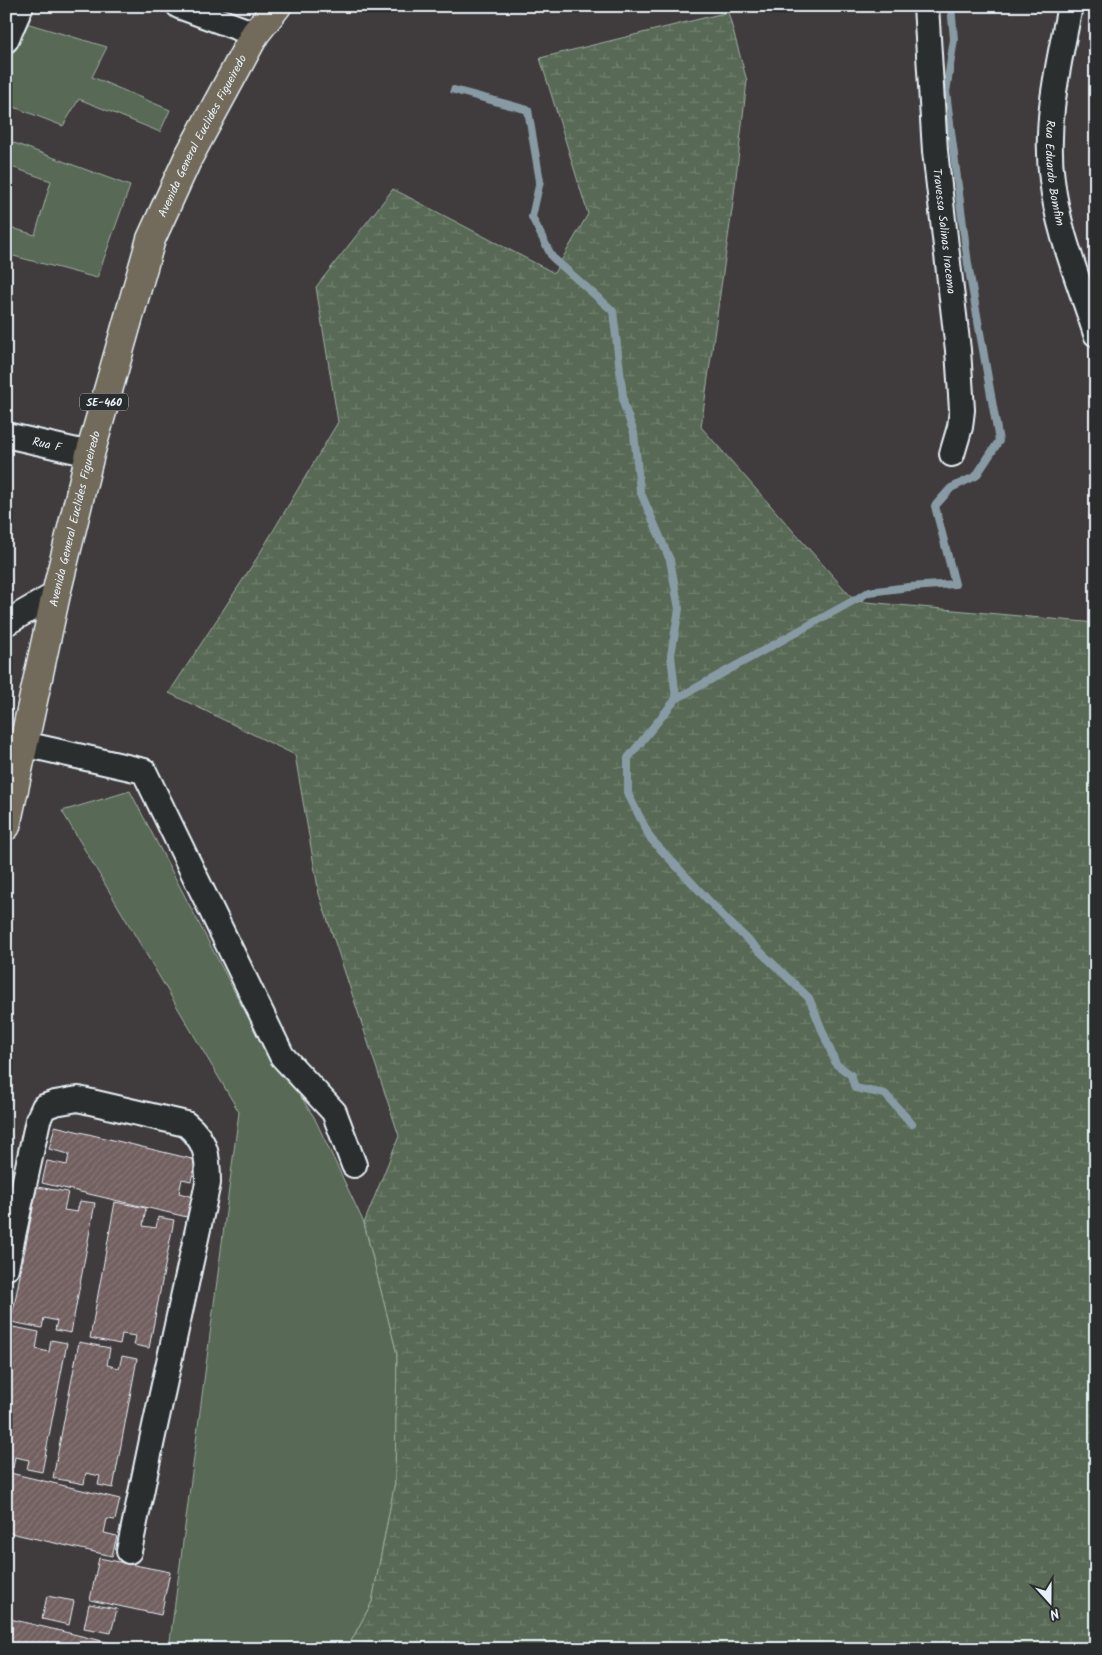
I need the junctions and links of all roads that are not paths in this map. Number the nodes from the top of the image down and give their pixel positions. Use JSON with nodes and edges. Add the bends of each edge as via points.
{"nodes":[{"id":1,"x":21,"y":6,"type":"edge"},
{"id":2,"x":179,"y":6,"type":"edge"},
{"id":3,"x":277,"y":6,"type":"edge"},
{"id":4,"x":926,"y":6,"type":"edge"},
{"id":5,"x":1070,"y":6,"type":"edge"},
{"id":6,"x":256,"y":34,"type":"junction"},
{"id":7,"x":6,"y":40,"type":"edge"},
{"id":8,"x":1096,"y":334,"type":"edge"},
{"id":9,"x":6,"y":435,"type":"edge"},
{"id":10,"x":90,"y":454,"type":"junction"},
{"id":11,"x":952,"y":454,"type":"dead end"},
{"id":12,"x":56,"y":594,"type":"junction"},
{"id":13,"x":6,"y":623,"type":"edge"},
{"id":14,"x":24,"y":744,"type":"junction"},
{"id":15,"x":6,"y":826,"type":"edge"},
{"id":16,"x":354,"y":1165,"type":"dead end"},
{"id":17,"x":6,"y":1268,"type":"edge"},
{"id":18,"x":130,"y":1551,"type":"dead end"}],
"edges":[{"from":1,"to":7,"type":"street"},
{"from":2,"to":6,"type":"street"},
{"from":3,"to":6,"type":"main road","name":"Avenida General Euclides Figueiredo","number":"SE-460"},
{"from":4,"to":11,"type":"street","name":"Travessa Salinas Iracema","via":[[935,151],[962,410]]},
{"from":5,"to":8,"type":"street","name":"Rua Eduardo Bomfim","via":[[1052,104],[1051,178],[1056,209]]},
{"from":6,"to":10,"type":"main road","name":"Avenida General Euclides Figueiredo","number":"SE-460","via":[[189,156],[151,239]]},
{"from":9,"to":10,"type":"street","name":"Rua F"},
{"from":10,"to":12,"type":"main road","name":"Avenida General Euclides Figueiredo","number":"SE-460"},
{"from":12,"to":13,"type":"street"},
{"from":12,"to":14,"type":"main road","name":"Avenida General Euclides Figueiredo","number":"SE-460"},
{"from":14,"to":15,"type":"main road","name":"Avenida General Euclides Figueiredo","number":"SE-460"},
{"from":14,"to":16,"type":"street","via":[[144,771],[282,1056],[334,1112]]},
{"from":17,"to":18,"type":"street","via":[[38,1120],[44,1107],[55,1102],[78,1100],[186,1124],[204,1144],[208,1183]]}]}
